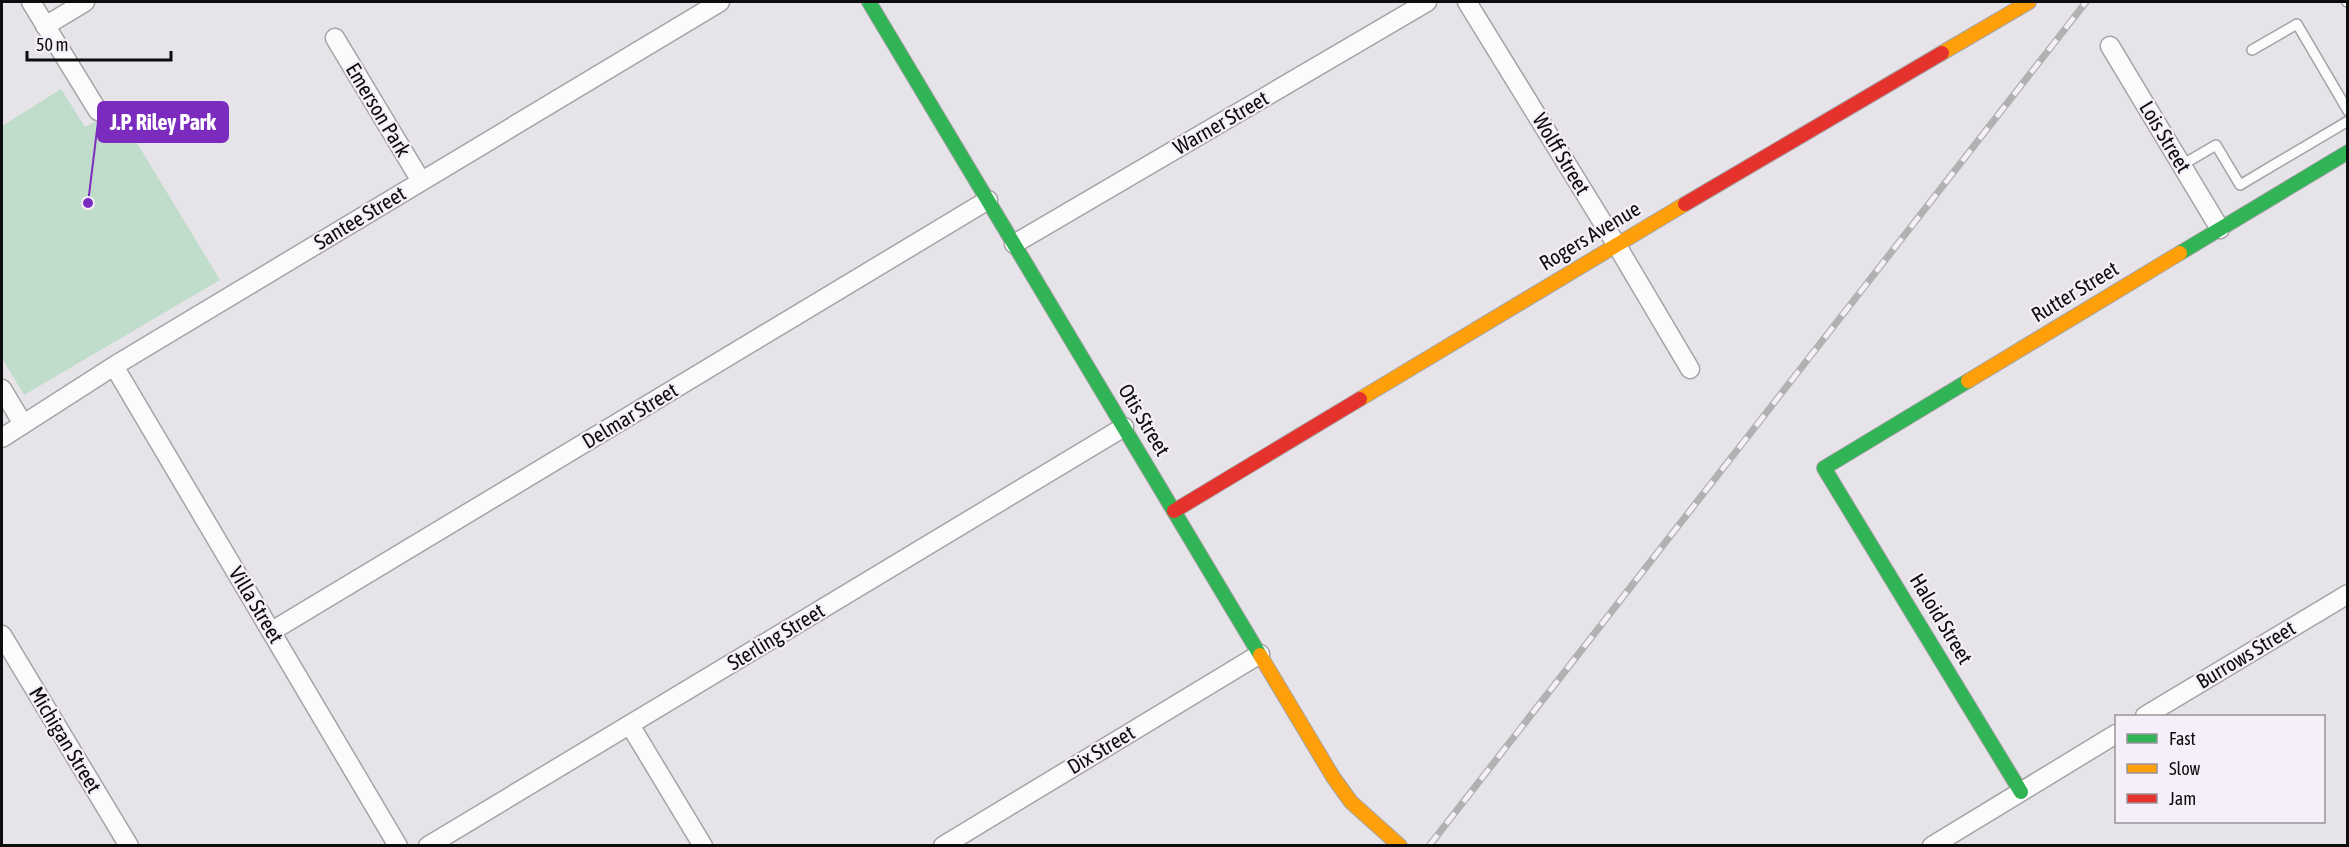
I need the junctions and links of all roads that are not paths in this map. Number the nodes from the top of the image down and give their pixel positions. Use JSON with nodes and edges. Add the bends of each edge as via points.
{"nodes":[{"id":1,"x":31,"y":2,"type":"edge"},
{"id":2,"x":85,"y":2,"type":"edge"},
{"id":3,"x":720,"y":2,"type":"edge"},
{"id":4,"x":869,"y":2,"type":"edge"},
{"id":5,"x":1427,"y":2,"type":"edge"},
{"id":6,"x":1467,"y":2,"type":"edge"},
{"id":7,"x":2030,"y":2,"type":"edge"},
{"id":8,"x":45,"y":26,"type":"junction"},
{"id":9,"x":335,"y":38,"type":"dead end"},
{"id":10,"x":2110,"y":46,"type":"dead end"},
{"id":11,"x":2252,"y":50,"type":"dead end"},
{"id":12,"x":98,"y":111,"type":"dead end"},
{"id":13,"x":2348,"y":111,"type":"edge"},
{"id":14,"x":2348,"y":121,"type":"edge"},
{"id":15,"x":2348,"y":152,"type":"edge"},
{"id":16,"x":2182,"y":165,"type":"junction"},
{"id":17,"x":2288,"y":172,"type":"junction"},
{"id":18,"x":421,"y":181,"type":"junction"},
{"id":19,"x":988,"y":200,"type":"junction"},
{"id":20,"x":2220,"y":229,"type":"junction"},
{"id":21,"x":1014,"y":244,"type":"junction"},
{"id":22,"x":1616,"y":244,"type":"junction"},
{"id":23,"x":114,"y":366,"type":"junction"},
{"id":24,"x":1690,"y":369,"type":"dead end"},
{"id":25,"x":2,"y":389,"type":"edge"},
{"id":26,"x":23,"y":424,"type":"junction"},
{"id":27,"x":1124,"y":427,"type":"junction"},
{"id":28,"x":2,"y":438,"type":"edge"},
{"id":29,"x":1824,"y":468,"type":"joint"},
{"id":30,"x":1174,"y":512,"type":"junction"},
{"id":31,"x":2348,"y":594,"type":"edge"},
{"id":32,"x":272,"y":631,"type":"junction"},
{"id":33,"x":2,"y":635,"type":"edge"},
{"id":34,"x":1260,"y":654,"type":"junction"},
{"id":35,"x":2148,"y":715,"type":"edge"},
{"id":36,"x":630,"y":725,"type":"junction"},
{"id":37,"x":2115,"y":735,"type":"edge"},
{"id":38,"x":2021,"y":792,"type":"junction"},
{"id":39,"x":129,"y":846,"type":"edge"},
{"id":40,"x":398,"y":846,"type":"edge"},
{"id":41,"x":428,"y":846,"type":"edge"},
{"id":42,"x":703,"y":846,"type":"edge"},
{"id":43,"x":943,"y":846,"type":"edge"},
{"id":44,"x":1400,"y":846,"type":"edge"},
{"id":45,"x":1932,"y":846,"type":"edge"}],
"edges":[{"from":1,"to":8,"type":"street"},
{"from":2,"to":8,"type":"street"},
{"from":3,"to":18,"type":"street","name":"Santee Street"},
{"from":4,"to":19,"type":"street","name":"Otis Street"},
{"from":5,"to":21,"type":"street","name":"Warner Street"},
{"from":6,"to":22,"type":"street","name":"Wolff Street"},
{"from":7,"to":22,"type":"street","name":"Rogers Avenue"},
{"from":8,"to":12,"type":"street"},
{"from":9,"to":18,"type":"street","name":"Emerson Park"},
{"from":10,"to":16,"type":"street","name":"Lois Street"},
{"from":11,"to":13,"type":"lane","via":[[2297,24]]},
{"from":14,"to":17,"type":"lane"},
{"from":15,"to":17,"type":"street","name":"Rutter Street"},
{"from":16,"to":17,"type":"lane","via":[[2216,145],[2240,185]]},
{"from":16,"to":20,"type":"street","name":"Lois Street"},
{"from":17,"to":20,"type":"street","name":"Rutter Street"},
{"from":18,"to":23,"type":"street","name":"Santee Street"},
{"from":19,"to":21,"type":"street","name":"Otis Street"},
{"from":19,"to":32,"type":"street","name":"Delmar Street"},
{"from":20,"to":29,"type":"street","name":"Rutter Street"},
{"from":21,"to":27,"type":"street","name":"Otis Street"},
{"from":22,"to":24,"type":"street","name":"Wolff Street"},
{"from":22,"to":30,"type":"street","name":"Rogers Avenue"},
{"from":23,"to":26,"type":"street","name":"Santee Street"},
{"from":23,"to":32,"type":"street","name":"Villa Street"},
{"from":25,"to":26,"type":"street"},
{"from":26,"to":28,"type":"street","name":"Santee Street"},
{"from":27,"to":30,"type":"street","name":"Otis Street"},
{"from":27,"to":36,"type":"street","name":"Sterling Street"},
{"from":29,"to":38,"type":"street","name":"Haloid Street"},
{"from":30,"to":34,"type":"street","name":"Otis Street"},
{"from":31,"to":35,"type":"street","name":"Burrows Street"},
{"from":32,"to":40,"type":"street","name":"Villa Street"},
{"from":33,"to":39,"type":"street","name":"Michigan Street"},
{"from":34,"to":43,"type":"street","name":"Dix Street"},
{"from":34,"to":44,"type":"street","name":"Otis Street","via":[[1345,794]]},
{"from":36,"to":41,"type":"street","name":"Sterling Street"},
{"from":36,"to":42,"type":"street"},
{"from":37,"to":38,"type":"street"},
{"from":38,"to":45,"type":"street"}]}
